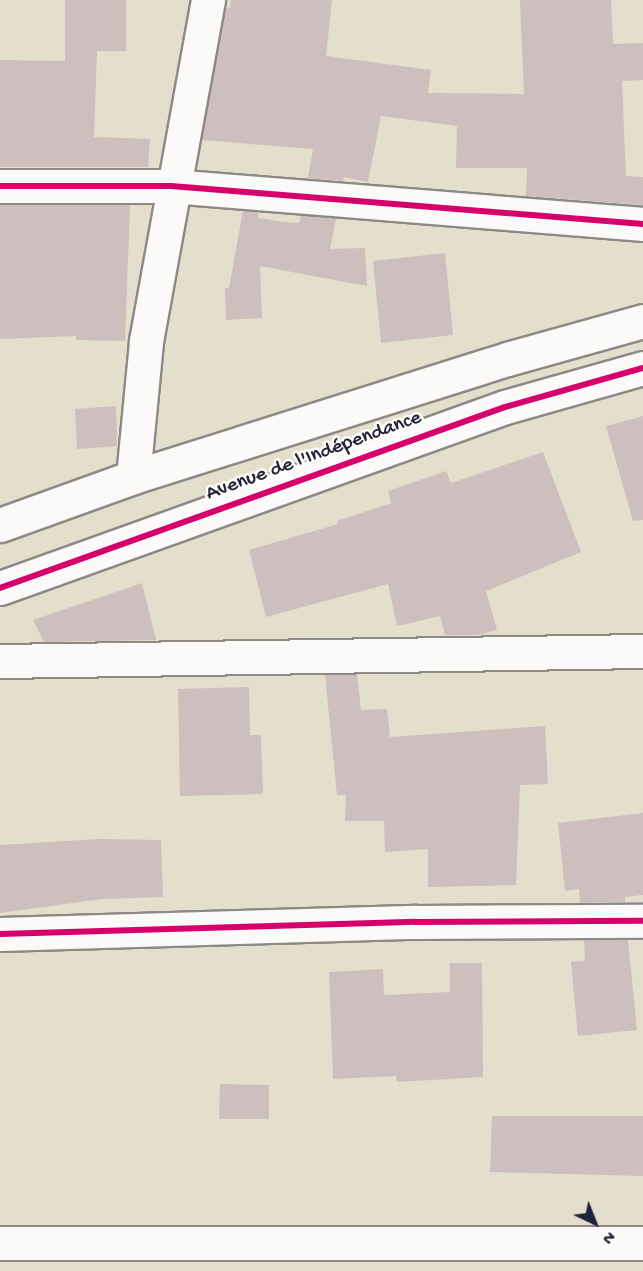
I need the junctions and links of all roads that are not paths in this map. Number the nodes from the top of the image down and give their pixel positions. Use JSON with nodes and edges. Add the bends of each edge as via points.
{"nodes":[{"id":1,"x":208,"y":0,"type":"edge"},
{"id":2,"x":0,"y":186,"type":"edge"},
{"id":3,"x":171,"y":186,"type":"junction"},
{"id":4,"x":643,"y":224,"type":"edge"},
{"id":5,"x":643,"y":321,"type":"edge"},
{"id":6,"x":643,"y":368,"type":"edge"},
{"id":7,"x":133,"y":477,"type":"junction"},
{"id":8,"x":0,"y":525,"type":"edge"},
{"id":9,"x":0,"y":588,"type":"edge"},
{"id":10,"x":643,"y":651,"type":"edge"},
{"id":11,"x":0,"y":661,"type":"edge"},
{"id":12,"x":643,"y":921,"type":"edge"},
{"id":13,"x":0,"y":934,"type":"edge"},
{"id":14,"x":0,"y":1243,"type":"edge"},
{"id":15,"x":643,"y":1243,"type":"edge"}],
"edges":[{"from":1,"to":3,"type":"street"},
{"from":2,"to":3,"type":"street"},
{"from":3,"to":4,"type":"street"},
{"from":3,"to":7,"type":"street","via":[[146,341]]},
{"from":5,"to":7,"type":"street","name":"Avenue de l'Indépendance","via":[[507,358]]},
{"from":6,"to":9,"type":"street","name":"Avenue de l'Indépendance","via":[[504,407]]},
{"from":7,"to":8,"type":"street","name":"Avenue de l'Indépendance"},
{"from":10,"to":11,"type":"street"},
{"from":12,"to":13,"type":"street","via":[[416,922]]},
{"from":14,"to":15,"type":"street"}]}
